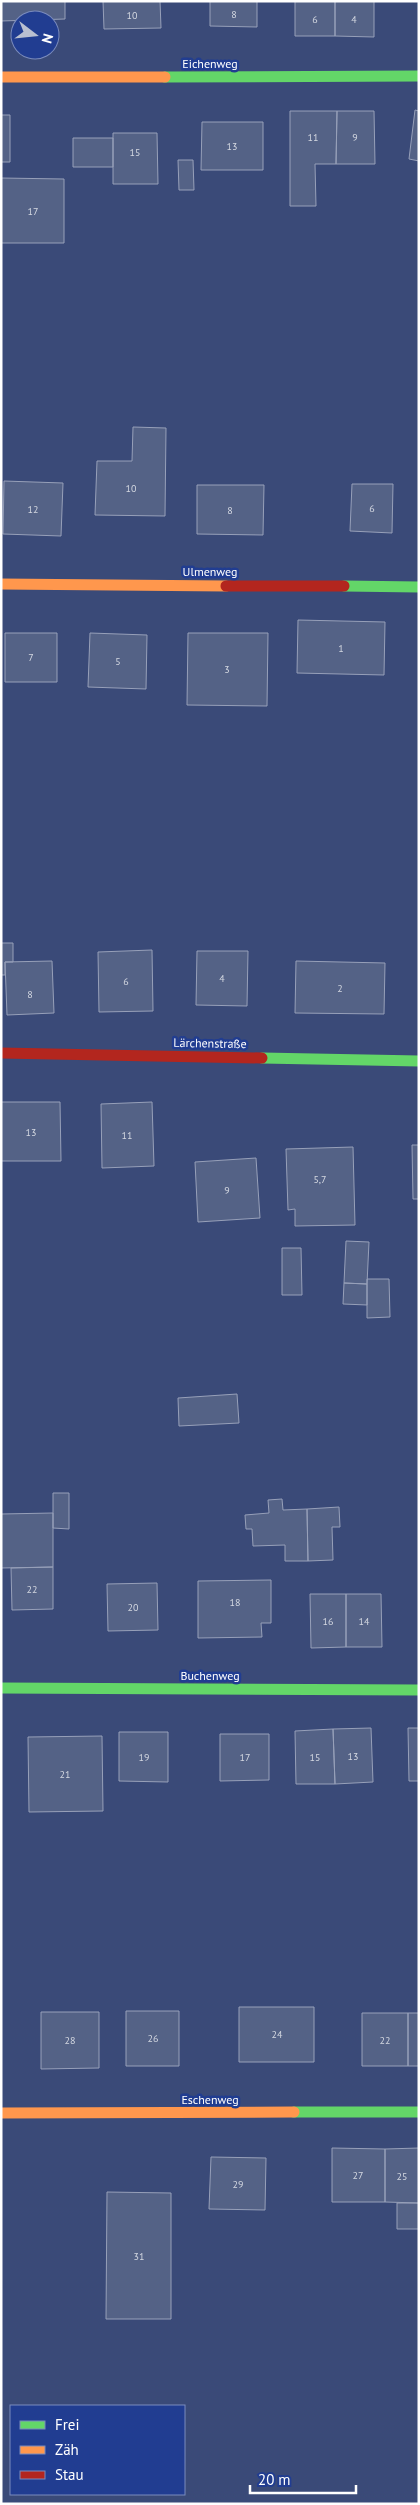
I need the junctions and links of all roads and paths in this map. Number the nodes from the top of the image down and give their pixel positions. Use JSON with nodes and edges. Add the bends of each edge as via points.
{"nodes":[{"id":1,"x":419,"y":76,"type":"edge"},
{"id":2,"x":1,"y":77,"type":"edge"},
{"id":3,"x":1,"y":584,"type":"edge"},
{"id":4,"x":419,"y":587,"type":"edge"},
{"id":5,"x":1,"y":1053,"type":"edge"},
{"id":6,"x":419,"y":1061,"type":"edge"},
{"id":7,"x":1,"y":1688,"type":"edge"},
{"id":8,"x":419,"y":1690,"type":"edge"},
{"id":9,"x":419,"y":2112,"type":"edge"},
{"id":10,"x":1,"y":2113,"type":"edge"}],
"edges":[{"from":1,"to":2,"type":"street","name":"Eichenweg"},
{"from":3,"to":4,"type":"street","name":"Ulmenweg"},
{"from":5,"to":6,"type":"street","name":"Lärchenstraße"},
{"from":7,"to":8,"type":"street","name":"Buchenweg"},
{"from":9,"to":10,"type":"street","name":"Eschenweg"}]}
